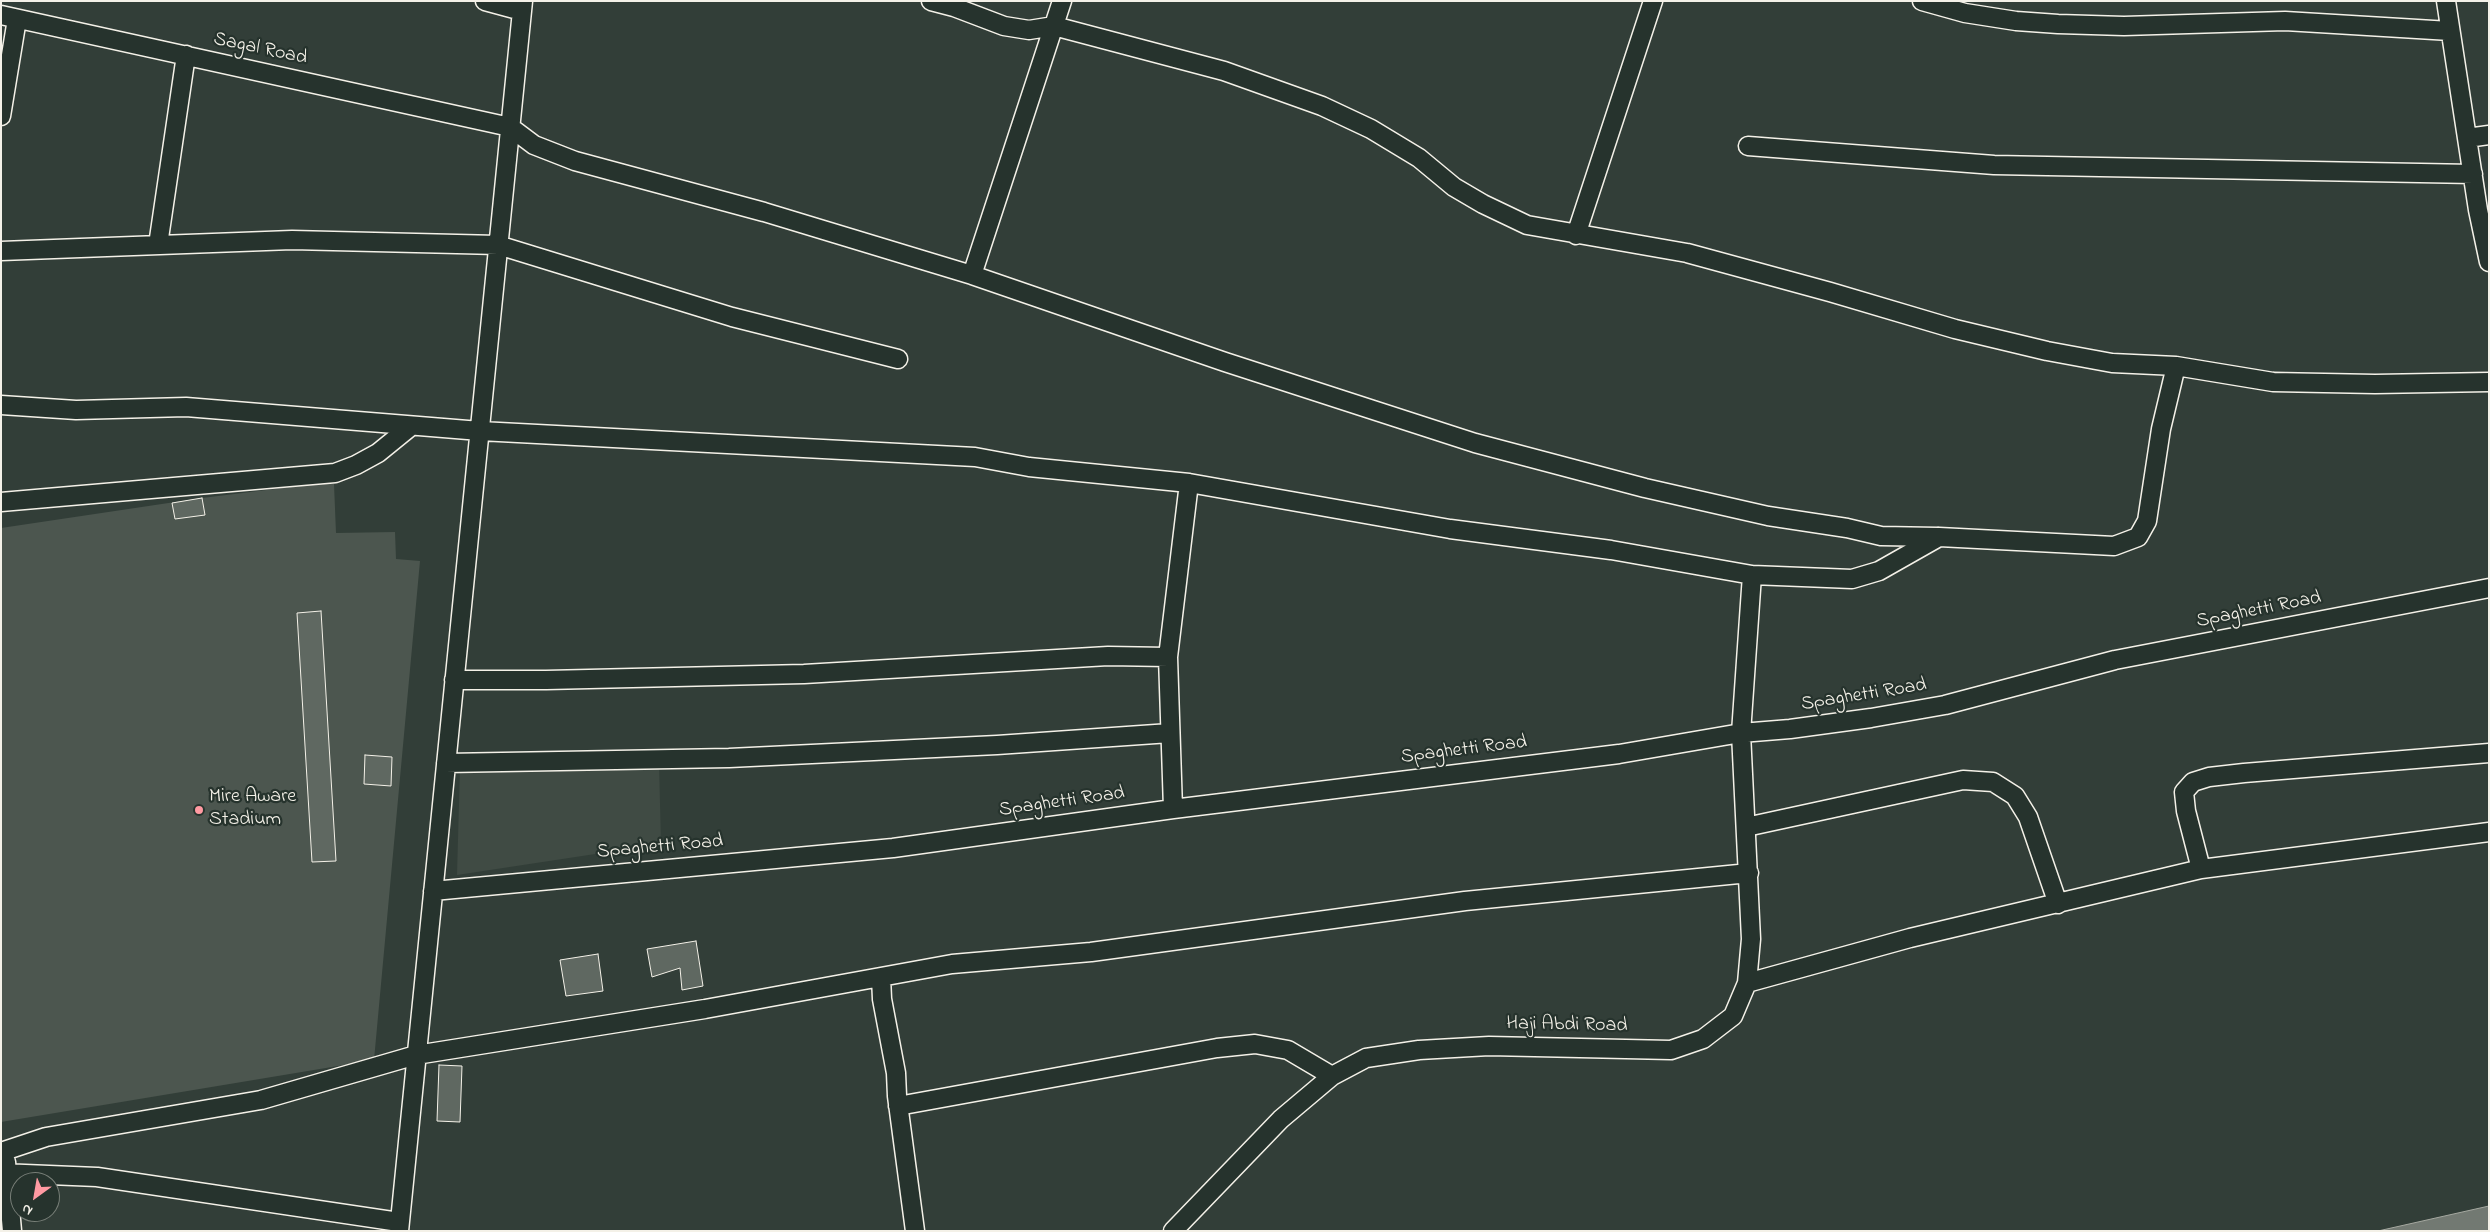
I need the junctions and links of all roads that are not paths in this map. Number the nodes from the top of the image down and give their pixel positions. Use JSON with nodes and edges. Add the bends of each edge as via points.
{"nodes":[{"id":1,"x":485,"y":1,"type":"edge"},
{"id":2,"x":931,"y":1,"type":"edge"},
{"id":3,"x":1062,"y":1,"type":"edge"},
{"id":4,"x":1653,"y":1,"type":"edge"},
{"id":5,"x":1922,"y":1,"type":"edge"},
{"id":6,"x":2446,"y":1,"type":"edge"},
{"id":7,"x":522,"y":6,"type":"edge"},
{"id":8,"x":1968,"y":7,"type":"edge"},
{"id":9,"x":9,"y":17,"type":"edge"},
{"id":10,"x":1054,"y":26,"type":"junction"},
{"id":11,"x":2450,"y":31,"type":"junction"},
{"id":12,"x":186,"y":56,"type":"junction"},
{"id":13,"x":1,"y":116,"type":"edge"},
{"id":14,"x":510,"y":126,"type":"junction"},
{"id":15,"x":2489,"y":135,"type":"edge"},
{"id":16,"x":2467,"y":138,"type":"junction"},
{"id":17,"x":1748,"y":146,"type":"dead end"},
{"id":18,"x":2478,"y":180,"type":"edge"},
{"id":19,"x":1576,"y":235,"type":"junction"},
{"id":20,"x":158,"y":245,"type":"junction"},
{"id":21,"x":498,"y":245,"type":"junction"},
{"id":22,"x":1,"y":251,"type":"edge"},
{"id":23,"x":2489,"y":262,"type":"edge"},
{"id":24,"x":972,"y":275,"type":"junction"},
{"id":25,"x":898,"y":360,"type":"dead end"},
{"id":26,"x":2176,"y":366,"type":"junction"},
{"id":27,"x":2489,"y":382,"type":"edge"},
{"id":28,"x":1,"y":406,"type":"edge"},
{"id":29,"x":410,"y":427,"type":"junction"},
{"id":30,"x":480,"y":431,"type":"junction"},
{"id":31,"x":1189,"y":484,"type":"junction"},
{"id":32,"x":1,"y":502,"type":"edge"},
{"id":33,"x":1939,"y":537,"type":"junction"},
{"id":34,"x":1752,"y":575,"type":"junction"},
{"id":35,"x":2489,"y":588,"type":"edge"},
{"id":36,"x":1168,"y":657,"type":"junction"},
{"id":37,"x":454,"y":680,"type":"junction"},
{"id":38,"x":1741,"y":732,"type":"junction"},
{"id":39,"x":1170,"y":733,"type":"junction"},
{"id":40,"x":2489,"y":753,"type":"edge"},
{"id":41,"x":446,"y":763,"type":"junction"},
{"id":42,"x":1173,"y":809,"type":"junction"},
{"id":43,"x":1746,"y":827,"type":"junction"},
{"id":44,"x":2489,"y":832,"type":"edge"},
{"id":45,"x":2201,"y":869,"type":"junction"},
{"id":46,"x":1749,"y":873,"type":"junction"},
{"id":47,"x":433,"y":892,"type":"junction"},
{"id":48,"x":2058,"y":904,"type":"junction"},
{"id":49,"x":881,"y":976,"type":"junction"},
{"id":50,"x":1747,"y":982,"type":"junction"},
{"id":51,"x":416,"y":1055,"type":"junction"},
{"id":52,"x":1332,"y":1076,"type":"junction"},
{"id":53,"x":898,"y":1106,"type":"junction"},
{"id":54,"x":3,"y":1151,"type":"edge"},
{"id":55,"x":4,"y":1173,"type":"edge"},
{"id":56,"x":399,"y":1226,"type":"edge"},
{"id":57,"x":12,"y":1231,"type":"edge"},
{"id":58,"x":915,"y":1231,"type":"edge"},
{"id":59,"x":1173,"y":1231,"type":"edge"}],
"edges":[{"from":1,"to":7,"type":"street"},
{"from":2,"to":10,"type":"street","via":[[1004,26],[1029,30]]},
{"from":3,"to":10,"type":"street"},
{"from":4,"to":19,"type":"street"},
{"from":5,"to":8,"type":"street"},
{"from":6,"to":11,"type":"street"},
{"from":7,"to":14,"type":"street"},
{"from":8,"to":11,"type":"street","via":[[2016,21],[2067,24],[2124,26],[2285,21]]},
{"from":9,"to":12,"type":"street","name":"Sagal Road"},
{"from":9,"to":13,"type":"street"},
{"from":10,"to":19,"type":"street","via":[[1224,71],[1322,106],[1371,129],[1419,158],[1454,187],[1483,204],[1527,225]]},
{"from":10,"to":24,"type":"street"},
{"from":11,"to":16,"type":"street"},
{"from":12,"to":14,"type":"street","name":"Sagal Road"},
{"from":12,"to":20,"type":"street"},
{"from":14,"to":21,"type":"street"},
{"from":14,"to":24,"type":"street","via":[[534,145],[575,161],[764,212]]},
{"from":15,"to":16,"type":"street"},
{"from":16,"to":18,"type":"street"},
{"from":17,"to":18,"type":"street","via":[[1994,165]]},
{"from":18,"to":23,"type":"street"},
{"from":19,"to":26,"type":"street","via":[[1687,253],[1955,329],[2047,351],[2112,363]]},
{"from":20,"to":21,"type":"street","via":[[292,240]]},
{"from":20,"to":22,"type":"street"},
{"from":21,"to":25,"type":"street","via":[[732,317]]},
{"from":21,"to":30,"type":"street"},
{"from":24,"to":33,"type":"street","via":[[1474,443],[1768,516],[1881,536]]},
{"from":26,"to":27,"type":"street","via":[[2273,382]]},
{"from":26,"to":33,"type":"street","via":[[2161,429],[2147,521],[2138,537],[2114,546]]},
{"from":28,"to":29,"type":"street","via":[[76,410],[186,407]]},
{"from":29,"to":30,"type":"street"},
{"from":29,"to":32,"type":"street","via":[[378,453],[335,473]]},
{"from":30,"to":31,"type":"street","via":[[975,457],[1029,467]]},
{"from":30,"to":37,"type":"street"},
{"from":31,"to":34,"type":"street"},
{"from":31,"to":36,"type":"street"},
{"from":33,"to":34,"type":"street","via":[[1895,563],[1860,578]]},
{"from":34,"to":38,"type":"street","name":"Haji Abdi Road"},
{"from":35,"to":38,"type":"street","name":"Spaghetti Road","via":[[2115,660],[1945,705],[1826,724]]},
{"from":36,"to":37,"type":"street","via":[[1108,656],[794,674]]},
{"from":36,"to":39,"type":"street"},
{"from":37,"to":41,"type":"street"},
{"from":38,"to":42,"type":"street","name":"Spaghetti Road","via":[[1619,754]]},
{"from":38,"to":43,"type":"street","name":"Haji Abdi Road"},
{"from":39,"to":41,"type":"street","via":[[729,758]]},
{"from":39,"to":42,"type":"street"},
{"from":40,"to":45,"type":"street","via":[[2244,773],[2193,782],[2184,792]]},
{"from":41,"to":47,"type":"street"},
{"from":42,"to":47,"type":"street","name":"Spaghetti Road","via":[[893,848]]},
{"from":43,"to":46,"type":"street","name":"Haji Abdi Road"},
{"from":43,"to":48,"type":"street","via":[[1963,780],[1993,782],[2015,796],[2028,817]]},
{"from":44,"to":45,"type":"street"},
{"from":45,"to":48,"type":"street"},
{"from":46,"to":49,"type":"street","via":[[1465,901],[1092,952],[952,964]]},
{"from":46,"to":50,"type":"street","name":"Haji Abdi Road","via":[[1751,939]]},
{"from":47,"to":51,"type":"street"},
{"from":48,"to":50,"type":"street","via":[[1910,938]]},
{"from":49,"to":51,"type":"street","via":[[705,1009]]},
{"from":49,"to":53,"type":"street"},
{"from":50,"to":52,"type":"street","name":"Haji Abdi Road","via":[[1733,1016],[1703,1039],[1672,1050],[1489,1046],[1419,1050],[1366,1058]]},
{"from":51,"to":54,"type":"street","via":[[261,1100],[46,1136]]},
{"from":51,"to":56,"type":"street"},
{"from":52,"to":53,"type":"street","via":[[1288,1050],[1255,1044],[1217,1048]]},
{"from":52,"to":59,"type":"street","name":"Haji Abdi Road","via":[[1281,1119]]},
{"from":53,"to":58,"type":"street"},
{"from":54,"to":55,"type":"street"},
{"from":55,"to":56,"type":"street","via":[[97,1177]]},
{"from":55,"to":57,"type":"street"}]}
